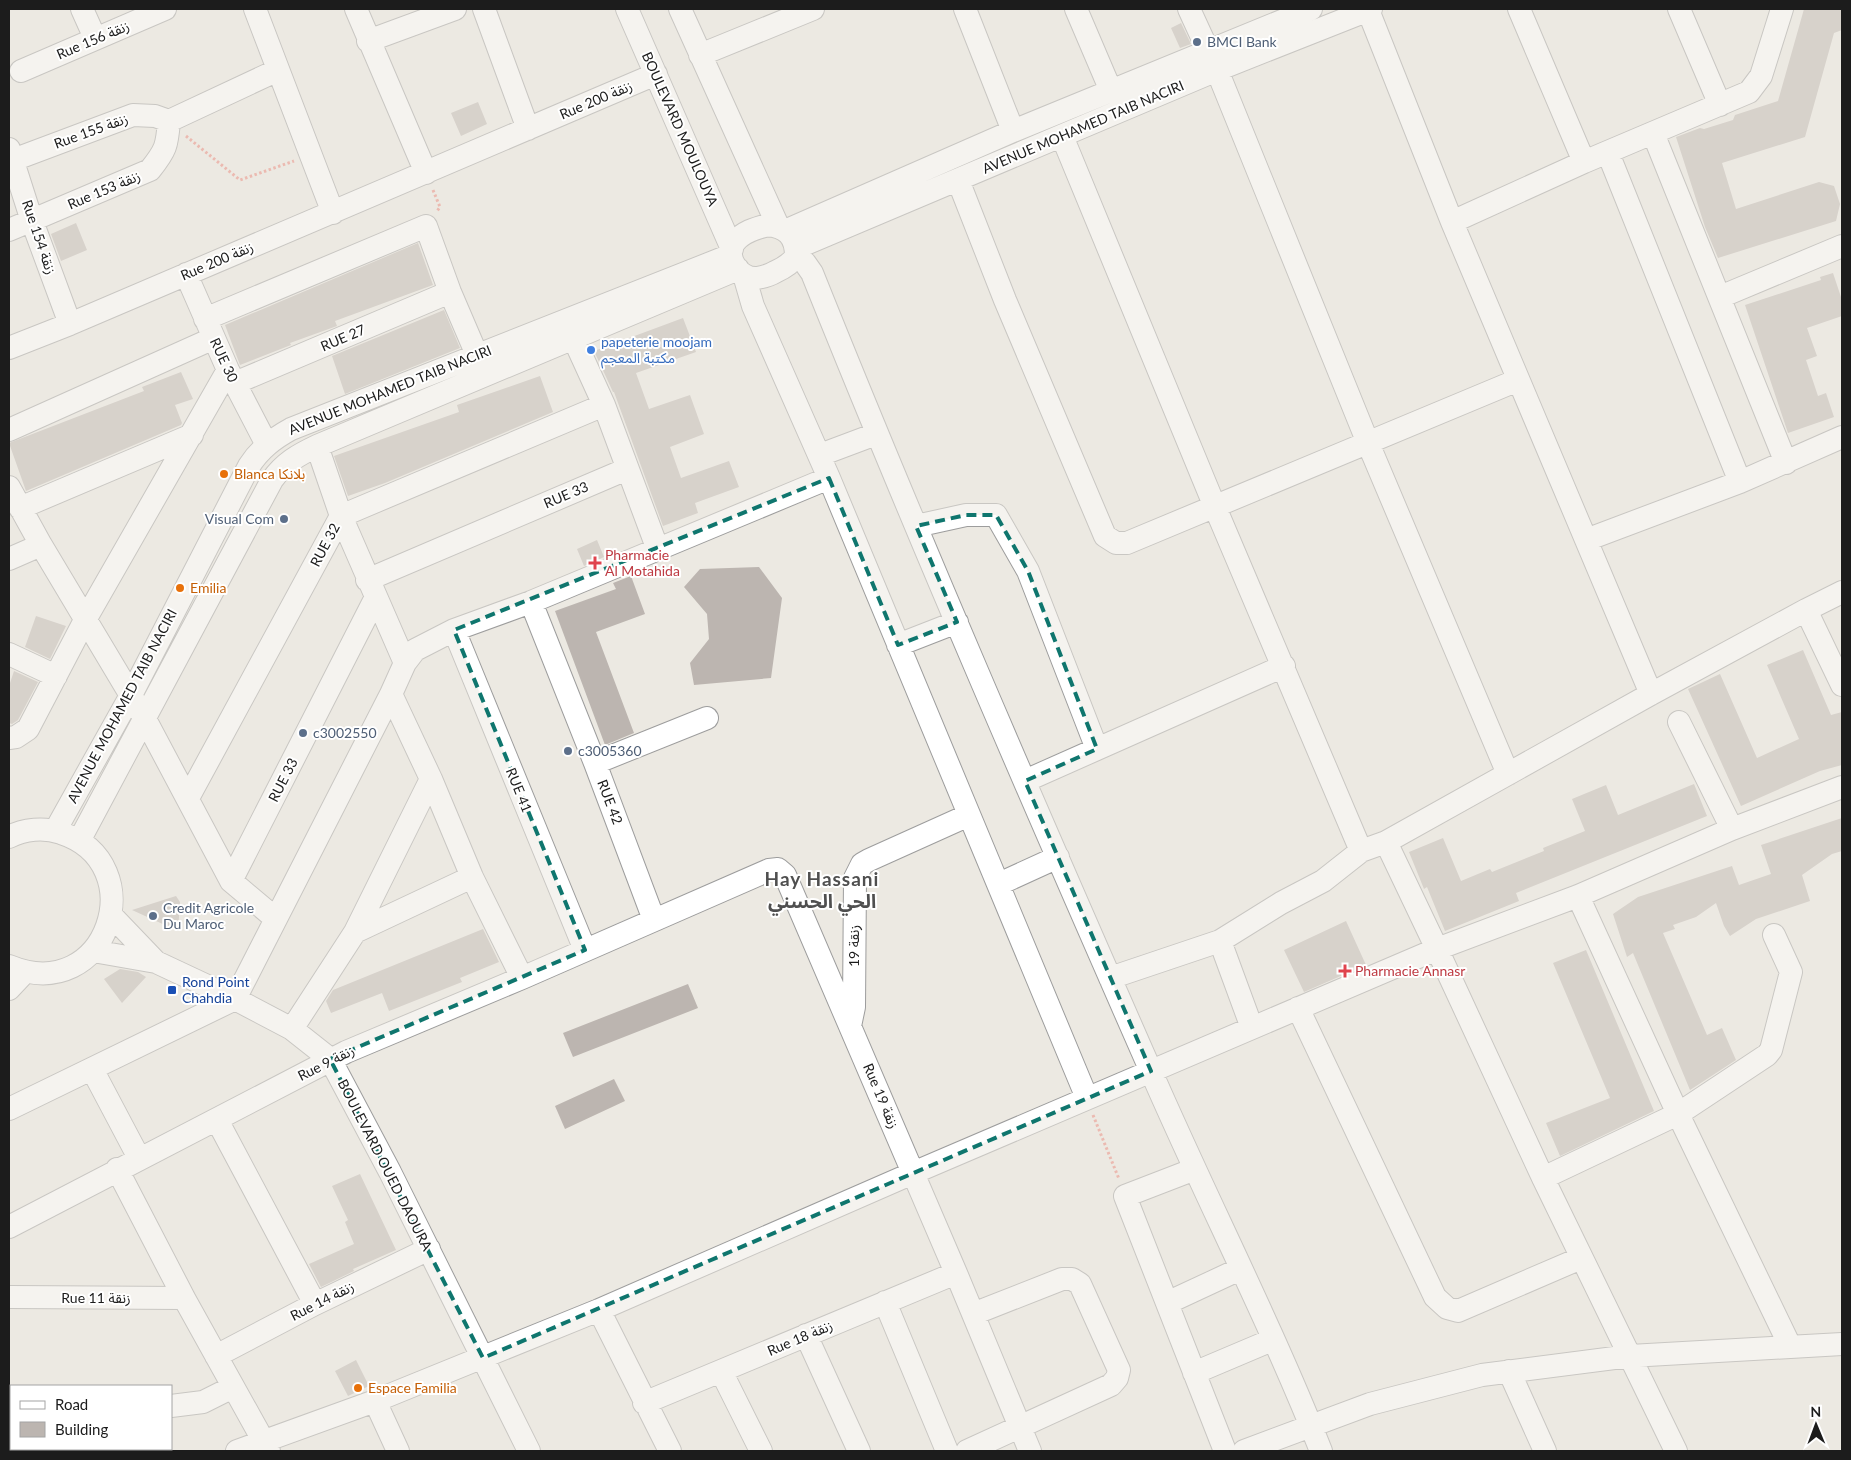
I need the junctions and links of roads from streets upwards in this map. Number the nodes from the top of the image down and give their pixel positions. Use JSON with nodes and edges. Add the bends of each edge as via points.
{"nodes":[{"id":1,"x":82,"y":9,"type":"edge"},
{"id":2,"x":165,"y":9,"type":"edge"},
{"id":3,"x":255,"y":9,"type":"edge"},
{"id":4,"x":356,"y":9,"type":"edge"},
{"id":5,"x":455,"y":9,"type":"edge"},
{"id":6,"x":484,"y":9,"type":"edge"},
{"id":7,"x":627,"y":9,"type":"edge"},
{"id":8,"x":680,"y":9,"type":"edge"},
{"id":9,"x":813,"y":9,"type":"edge"},
{"id":10,"x":964,"y":9,"type":"edge"},
{"id":11,"x":1076,"y":9,"type":"edge"},
{"id":12,"x":1189,"y":9,"type":"edge"},
{"id":13,"x":1369,"y":9,"type":"edge"},
{"id":14,"x":1519,"y":9,"type":"edge"},
{"id":15,"x":1679,"y":9,"type":"edge"},
{"id":16,"x":1782,"y":9,"type":"edge"},
{"id":17,"x":1306,"y":10,"type":"edge"},
{"id":18,"x":1312,"y":32,"type":"junction"},
{"id":19,"x":95,"y":38,"type":"junction"},
{"id":20,"x":368,"y":41,"type":"junction"},
{"id":21,"x":700,"y":55,"type":"junction"},
{"id":22,"x":1213,"y":61,"type":"junction"},
{"id":23,"x":278,"y":70,"type":"junction"},
{"id":24,"x":21,"y":71,"type":"dead end"},
{"id":25,"x":656,"y":74,"type":"junction"},
{"id":26,"x":1111,"y":91,"type":"junction"},
{"id":27,"x":1720,"y":105,"type":"junction"},
{"id":28,"x":168,"y":122,"type":"junction"},
{"id":29,"x":528,"y":129,"type":"junction"},
{"id":30,"x":1014,"y":131,"type":"junction"},
{"id":31,"x":1653,"y":133,"type":"junction"},
{"id":32,"x":1062,"y":136,"type":"junction"},
{"id":33,"x":1608,"y":153,"type":"junction"},
{"id":34,"x":11,"y":154,"type":"edge"},
{"id":35,"x":1584,"y":162,"type":"junction"},
{"id":36,"x":426,"y":173,"type":"junction"},
{"id":37,"x":958,"y":180,"type":"junction"},
{"id":38,"x":333,"y":213,"type":"junction"},
{"id":39,"x":32,"y":221,"type":"junction"},
{"id":40,"x":1452,"y":222,"type":"junction"},
{"id":41,"x":9,"y":230,"type":"edge"},
{"id":42,"x":789,"y":240,"type":"junction"},
{"id":43,"x":1842,"y":246,"type":"edge"},
{"id":44,"x":736,"y":262,"type":"junction"},
{"id":45,"x":186,"y":274,"type":"junction"},
{"id":46,"x":450,"y":292,"type":"junction"},
{"id":47,"x":1720,"y":297,"type":"junction"},
{"id":48,"x":70,"y":324,"type":"junction"},
{"id":49,"x":210,"y":329,"type":"junction"},
{"id":50,"x":569,"y":329,"type":"junction"},
{"id":51,"x":9,"y":348,"type":"edge"},
{"id":52,"x":477,"y":355,"type":"junction"},
{"id":53,"x":232,"y":377,"type":"junction"},
{"id":54,"x":1518,"y":380,"type":"junction"},
{"id":55,"x":604,"y":405,"type":"junction"},
{"id":56,"x":9,"y":430,"type":"edge"},
{"id":57,"x":876,"y":434,"type":"junction"},
{"id":58,"x":192,"y":435,"type":"junction"},
{"id":59,"x":1842,"y":437,"type":"edge"},
{"id":60,"x":1368,"y":443,"type":"junction"},
{"id":61,"x":267,"y":445,"type":"junction"},
{"id":62,"x":316,"y":446,"type":"junction"},
{"id":63,"x":820,"y":456,"type":"junction"},
{"id":64,"x":1786,"y":463,"type":"junction"},
{"id":65,"x":628,"y":469,"type":"junction"},
{"id":66,"x":829,"y":478,"type":"junction"},
{"id":67,"x":1740,"y":482,"type":"junction"},
{"id":68,"x":9,"y":487,"type":"edge"},
{"id":69,"x":1215,"y":507,"type":"junction"},
{"id":70,"x":20,"y":508,"type":"junction"},
{"id":71,"x":340,"y":516,"type":"junction"},
{"id":72,"x":916,"y":526,"type":"junction"},
{"id":73,"x":1586,"y":540,"type":"junction"},
{"id":74,"x":41,"y":545,"type":"junction"},
{"id":75,"x":658,"y":550,"type":"junction"},
{"id":76,"x":9,"y":559,"type":"edge"},
{"id":77,"x":371,"y":589,"type":"junction"},
{"id":78,"x":1842,"y":592,"type":"edge"},
{"id":79,"x":531,"y":602,"type":"junction"},
{"id":80,"x":1806,"y":610,"type":"junction"},
{"id":81,"x":85,"y":620,"type":"junction"},
{"id":82,"x":957,"y":622,"type":"junction"},
{"id":83,"x":454,"y":630,"type":"junction"},
{"id":84,"x":898,"y":645,"type":"junction"},
{"id":85,"x":9,"y":654,"type":"edge"},
{"id":86,"x":404,"y":663,"type":"junction"},
{"id":87,"x":1284,"y":666,"type":"junction"},
{"id":88,"x":56,"y":676,"type":"junction"},
{"id":89,"x":1842,"y":686,"type":"edge"},
{"id":90,"x":391,"y":694,"type":"junction"},
{"id":91,"x":1651,"y":694,"type":"junction"},
{"id":92,"x":131,"y":695,"type":"junction"},
{"id":93,"x":706,"y":718,"type":"dead end"},
{"id":94,"x":144,"y":719,"type":"junction"},
{"id":95,"x":1679,"y":722,"type":"dead end"},
{"id":96,"x":9,"y":738,"type":"edge"},
{"id":97,"x":1097,"y":749,"type":"junction"},
{"id":98,"x":595,"y":763,"type":"junction"},
{"id":99,"x":1508,"y":774,"type":"junction"},
{"id":100,"x":431,"y":779,"type":"junction"},
{"id":101,"x":1025,"y":781,"type":"junction"},
{"id":102,"x":1842,"y":787,"type":"edge"},
{"id":103,"x":188,"y":798,"type":"junction"},
{"id":104,"x":969,"y":815,"type":"junction"},
{"id":105,"x":1732,"y":829,"type":"junction"},
{"id":106,"x":55,"y":831,"type":"junction"},
{"id":107,"x":9,"y":837,"type":"edge"},
{"id":108,"x":79,"y":841,"type":"junction"},
{"id":109,"x":1386,"y":842,"type":"junction"},
{"id":110,"x":1361,"y":852,"type":"junction"},
{"id":111,"x":1058,"y":857,"type":"junction"},
{"id":112,"x":472,"y":878,"type":"junction"},
{"id":113,"x":231,"y":881,"type":"junction"},
{"id":114,"x":999,"y":884,"type":"junction"},
{"id":115,"x":1578,"y":896,"type":"junction"},
{"id":116,"x":111,"y":915,"type":"junction"},
{"id":117,"x":276,"y":919,"type":"junction"},
{"id":118,"x":654,"y":920,"type":"junction"},
{"id":119,"x":355,"y":932,"type":"junction"},
{"id":120,"x":1774,"y":935,"type":"dead end"},
{"id":121,"x":1220,"y":941,"type":"junction"},
{"id":122,"x":1438,"y":949,"type":"junction"},
{"id":123,"x":585,"y":950,"type":"junction"},
{"id":124,"x":93,"y":951,"type":"junction"},
{"id":125,"x":156,"y":962,"type":"junction"},
{"id":126,"x":17,"y":969,"type":"edge"},
{"id":127,"x":522,"y":978,"type":"junction"},
{"id":128,"x":1110,"y":978,"type":"junction"},
{"id":129,"x":9,"y":989,"type":"edge"},
{"id":130,"x":235,"y":999,"type":"junction"},
{"id":131,"x":1298,"y":1008,"type":"junction"},
{"id":132,"x":850,"y":1026,"type":"junction"},
{"id":133,"x":1252,"y":1028,"type":"junction"},
{"id":134,"x":292,"y":1029,"type":"junction"},
{"id":135,"x":330,"y":1059,"type":"junction"},
{"id":136,"x":92,"y":1068,"type":"junction"},
{"id":137,"x":1151,"y":1071,"type":"junction"},
{"id":138,"x":1087,"y":1098,"type":"junction"},
{"id":139,"x":9,"y":1109,"type":"edge"},
{"id":140,"x":1678,"y":1114,"type":"junction"},
{"id":141,"x":216,"y":1120,"type":"junction"},
{"id":142,"x":139,"y":1158,"type":"junction"},
{"id":143,"x":117,"y":1169,"type":"junction"},
{"id":144,"x":1195,"y":1169,"type":"junction"},
{"id":145,"x":913,"y":1173,"type":"junction"},
{"id":146,"x":1543,"y":1178,"type":"junction"},
{"id":147,"x":9,"y":1226,"type":"edge"},
{"id":148,"x":428,"y":1249,"type":"junction"},
{"id":149,"x":1581,"y":1258,"type":"junction"},
{"id":150,"x":1240,"y":1269,"type":"junction"},
{"id":151,"x":956,"y":1272,"type":"junction"},
{"id":152,"x":9,"y":1297,"type":"edge"},
{"id":153,"x":184,"y":1298,"type":"junction"},
{"id":154,"x":885,"y":1302,"type":"junction"},
{"id":155,"x":1167,"y":1303,"type":"junction"},
{"id":156,"x":315,"y":1304,"type":"junction"},
{"id":157,"x":600,"y":1310,"type":"junction"},
{"id":158,"x":973,"y":1314,"type":"junction"},
{"id":159,"x":806,"y":1335,"type":"junction"},
{"id":160,"x":1272,"y":1340,"type":"junction"},
{"id":161,"x":1842,"y":1344,"type":"edge"},
{"id":162,"x":1790,"y":1346,"type":"junction"},
{"id":163,"x":216,"y":1356,"type":"junction"},
{"id":164,"x":1630,"y":1356,"type":"junction"},
{"id":165,"x":483,"y":1358,"type":"junction"},
{"id":166,"x":721,"y":1371,"type":"junction"},
{"id":167,"x":1509,"y":1371,"type":"junction"},
{"id":168,"x":1194,"y":1373,"type":"junction"},
{"id":169,"x":233,"y":1386,"type":"junction"},
{"id":170,"x":375,"y":1401,"type":"junction"},
{"id":171,"x":644,"y":1403,"type":"junction"},
{"id":172,"x":172,"y":1406,"type":"edge"},
{"id":173,"x":1311,"y":1425,"type":"junction"},
{"id":174,"x":1019,"y":1427,"type":"junction"},
{"id":175,"x":265,"y":1448,"type":"edge"},
{"id":176,"x":237,"y":1451,"type":"edge"},
{"id":177,"x":398,"y":1451,"type":"edge"},
{"id":178,"x":530,"y":1451,"type":"edge"},
{"id":179,"x":670,"y":1451,"type":"edge"},
{"id":180,"x":762,"y":1451,"type":"edge"},
{"id":181,"x":859,"y":1451,"type":"edge"},
{"id":182,"x":947,"y":1451,"type":"edge"},
{"id":183,"x":967,"y":1451,"type":"edge"},
{"id":184,"x":1030,"y":1451,"type":"edge"},
{"id":185,"x":1225,"y":1451,"type":"edge"},
{"id":186,"x":1244,"y":1451,"type":"edge"},
{"id":187,"x":1322,"y":1451,"type":"edge"},
{"id":188,"x":1545,"y":1451,"type":"edge"},
{"id":189,"x":1676,"y":1451,"type":"edge"}],
"edges":[{"from":1,"to":19,"type":"street"},
{"from":2,"to":19,"type":"street","name":"Rue 156 زنقة"},
{"from":3,"to":23,"type":"street"},
{"from":4,"to":20,"type":"street"},
{"from":5,"to":20,"type":"street"},
{"from":6,"to":29,"type":"street"},
{"from":7,"to":25,"type":"street","name":"BOULEVARD MOULOUYA"},
{"from":8,"to":21,"type":"street"},
{"from":9,"to":21,"type":"street"},
{"from":10,"to":30,"type":"street"},
{"from":11,"to":26,"type":"street"},
{"from":12,"to":22,"type":"street"},
{"from":13,"to":18,"type":"street","name":"AVENUE MOHAMED TAIB NACIRI"},
{"from":13,"to":40,"type":"street"},
{"from":14,"to":35,"type":"street"},
{"from":15,"to":27,"type":"street"},
{"from":16,"to":27,"type":"street","via":[[1761,76],[1749,92]]},
{"from":17,"to":18,"type":"street"},
{"from":17,"to":22,"type":"street","name":"AVENUE MOHAMED TAIB NACIRI"},
{"from":18,"to":22,"type":"street","name":"AVENUE MOHAMED TAIB NACIRI"},
{"from":19,"to":24,"type":"street","name":"Rue 156 زنقة"},
{"from":20,"to":36,"type":"street"},
{"from":21,"to":42,"type":"street"},
{"from":22,"to":26,"type":"street","name":"AVENUE MOHAMED TAIB NACIRI"},
{"from":22,"to":32,"type":"street","name":"AVENUE MOHAMED TAIB NACIRI"},
{"from":22,"to":60,"type":"street"},
{"from":23,"to":28,"type":"street"},
{"from":23,"to":38,"type":"street"},
{"from":25,"to":29,"type":"street","name":"Rue 200 زنقة"},
{"from":25,"to":44,"type":"street","name":"BOULEVARD MOULOUYA"},
{"from":26,"to":30,"type":"street","name":"AVENUE MOHAMED TAIB NACIRI"},
{"from":27,"to":31,"type":"street"},
{"from":28,"to":34,"type":"street","name":"Rue 155 زنقة","via":[[155,116],[133,115]]},
{"from":28,"to":39,"type":"street","name":"Rue 153 زنقة","via":[[163,154],[150,170]]},
{"from":29,"to":36,"type":"street","name":"Rue 200 زنقة"},
{"from":30,"to":42,"type":"street","name":"AVENUE MOHAMED TAIB NACIRI"},
{"from":31,"to":33,"type":"street"},
{"from":31,"to":47,"type":"street"},
{"from":32,"to":37,"type":"street","name":"AVENUE MOHAMED TAIB NACIRI"},
{"from":32,"to":69,"type":"street"},
{"from":33,"to":35,"type":"street"},
{"from":33,"to":67,"type":"street"},
{"from":34,"to":39,"type":"street","name":"Rue 154 زنقة"},
{"from":35,"to":40,"type":"street"},
{"from":36,"to":38,"type":"street","name":"Rue 200 زنقة"},
{"from":37,"to":42,"type":"street","name":"AVENUE MOHAMED TAIB NACIRI"},
{"from":37,"to":69,"type":"street","via":[[1105,536],[1116,543],[1127,543]]},
{"from":38,"to":45,"type":"street","name":"Rue 200 زنقة"},
{"from":39,"to":41,"type":"street","name":"Rue 153 زنقة"},
{"from":39,"to":48,"type":"street","name":"Rue 154 زنقة"},
{"from":40,"to":54,"type":"street"},
{"from":42,"to":44,"type":"street","via":[[785,268],[771,274],[756,278]]},
{"from":42,"to":44,"type":"street","via":[[768,225],[754,228],[733,244]]},
{"from":42,"to":57,"type":"street","via":[[812,273]]},
{"from":43,"to":47,"type":"street"},
{"from":44,"to":50,"type":"street","name":"AVENUE MOHAMED TAIB NACIRI"},
{"from":44,"to":63,"type":"street","name":"BOULEVARD MOULOUYA"},
{"from":45,"to":48,"type":"street","name":"Rue 200 زنقة"},
{"from":45,"to":49,"type":"street","name":"RUE 30"},
{"from":46,"to":49,"type":"street","via":[[426,226]]},
{"from":46,"to":52,"type":"street"},
{"from":46,"to":53,"type":"street","name":"RUE 27"},
{"from":47,"to":64,"type":"street"},
{"from":48,"to":51,"type":"street","name":"Rue 200 زنقة"},
{"from":49,"to":53,"type":"street","name":"RUE 30"},
{"from":49,"to":56,"type":"street"},
{"from":50,"to":52,"type":"street","name":"AVENUE MOHAMED TAIB NACIRI"},
{"from":50,"to":55,"type":"street"},
{"from":50,"to":62,"type":"street","name":"AVENUE MOHAMED TAIB NACIRI"},
{"from":52,"to":61,"type":"street","name":"AVENUE MOHAMED TAIB NACIRI","via":[[291,429]]},
{"from":53,"to":58,"type":"street"},
{"from":53,"to":61,"type":"street","name":"RUE 30"},
{"from":54,"to":60,"type":"street"},
{"from":54,"to":73,"type":"street"},
{"from":55,"to":65,"type":"street"},
{"from":55,"to":71,"type":"street","name":"RUE 32"},
{"from":57,"to":63,"type":"street"},
{"from":57,"to":72,"type":"street"},
{"from":58,"to":70,"type":"street"},
{"from":58,"to":81,"type":"street"},
{"from":59,"to":64,"type":"street"},
{"from":60,"to":69,"type":"street"},
{"from":60,"to":99,"type":"street"},
{"from":61,"to":92,"type":"street","name":"AVENUE MOHAMED TAIB NACIRI","via":[[248,466]]},
{"from":62,"to":71,"type":"street"},
{"from":62,"to":94,"type":"street","name":"AVENUE MOHAMED TAIB NACIRI","via":[[280,468],[272,480]]},
{"from":63,"to":66,"type":"street","name":"BOULEVARD MOULOUYA"},
{"from":64,"to":67,"type":"street"},
{"from":65,"to":75,"type":"street"},
{"from":65,"to":77,"type":"street","name":"RUE 33"},
{"from":66,"to":75,"type":"street"},
{"from":66,"to":84,"type":"street","name":"BOULEVARD MOULOUYA"},
{"from":67,"to":73,"type":"street"},
{"from":68,"to":70,"type":"street"},
{"from":69,"to":87,"type":"street"},
{"from":70,"to":74,"type":"street"},
{"from":71,"to":77,"type":"street"},
{"from":71,"to":103,"type":"street","name":"RUE 32"},
{"from":72,"to":82,"type":"street"},
{"from":72,"to":97,"type":"street","via":[[966,515],[996,515],[1028,571]]},
{"from":73,"to":91,"type":"street"},
{"from":74,"to":76,"type":"street"},
{"from":74,"to":81,"type":"street"},
{"from":75,"to":79,"type":"street"},
{"from":77,"to":86,"type":"street"},
{"from":77,"to":113,"type":"street","name":"RUE 33"},
{"from":78,"to":80,"type":"street"},
{"from":79,"to":83,"type":"street"},
{"from":79,"to":98,"type":"street","name":"RUE 42"},
{"from":80,"to":89,"type":"street"},
{"from":80,"to":91,"type":"street"},
{"from":81,"to":88,"type":"street"},
{"from":81,"to":92,"type":"street"},
{"from":82,"to":84,"type":"street"},
{"from":82,"to":101,"type":"street"},
{"from":83,"to":86,"type":"street","via":[[416,650]]},
{"from":83,"to":123,"type":"street","name":"RUE 41"},
{"from":84,"to":104,"type":"street","name":"BOULEVARD MOULOUYA"},
{"from":85,"to":88,"type":"street"},
{"from":86,"to":90,"type":"street"},
{"from":87,"to":97,"type":"street"},
{"from":87,"to":110,"type":"street"},
{"from":88,"to":96,"type":"street","via":[[28,729]]},
{"from":90,"to":100,"type":"street"},
{"from":90,"to":117,"type":"street"},
{"from":91,"to":99,"type":"street"},
{"from":92,"to":94,"type":"street"},
{"from":92,"to":106,"type":"street","name":"AVENUE MOHAMED TAIB NACIRI"},
{"from":93,"to":98,"type":"street"},
{"from":94,"to":103,"type":"street"},
{"from":94,"to":108,"type":"street","name":"AVENUE MOHAMED TAIB NACIRI"},
{"from":95,"to":105,"type":"street"},
{"from":97,"to":101,"type":"street"},
{"from":98,"to":118,"type":"street","name":"RUE 42"},
{"from":99,"to":109,"type":"street"},
{"from":100,"to":112,"type":"street"},
{"from":100,"to":119,"type":"street"},
{"from":101,"to":111,"type":"street"},
{"from":102,"to":105,"type":"street"},
{"from":103,"to":113,"type":"street"},
{"from":104,"to":114,"type":"street","name":"BOULEVARD MOULOUYA"},
{"from":104,"to":132,"type":"street","name":"19 زنقة","via":[[869,860],[857,871],[854,878],[854,1007]]},
{"from":105,"to":115,"type":"street"},
{"from":106,"to":107,"type":"street","via":[[35,829]]},
{"from":106,"to":108,"type":"street"},
{"from":108,"to":116,"type":"street","via":[[95,855],[106,873],[112,894]]},
{"from":109,"to":110,"type":"street"},
{"from":109,"to":122,"type":"street"},
{"from":110,"to":121,"type":"street","via":[[1323,881]]},
{"from":111,"to":114,"type":"street"},
{"from":111,"to":128,"type":"street"},
{"from":112,"to":119,"type":"street"},
{"from":112,"to":127,"type":"street"},
{"from":113,"to":117,"type":"street"},
{"from":114,"to":138,"type":"street","name":"BOULEVARD MOULOUYA"},
{"from":115,"to":122,"type":"street"},
{"from":115,"to":140,"type":"street"},
{"from":116,"to":124,"type":"street"},
{"from":116,"to":125,"type":"street","name":"BOULEVARD OUED DAOURA"},
{"from":117,"to":130,"type":"street"},
{"from":118,"to":123,"type":"street","name":"Rue 9 زنقة"},
{"from":118,"to":132,"type":"street","name":"Rue 19 زنقة","via":[[768,870],[778,869],[785,875]]},
{"from":119,"to":134,"type":"street"},
{"from":120,"to":140,"type":"street","via":[[1791,972],[1771,1050],[1762,1060]]},
{"from":121,"to":128,"type":"street"},
{"from":121,"to":133,"type":"street"},
{"from":122,"to":131,"type":"street"},
{"from":122,"to":146,"type":"street"},
{"from":123,"to":127,"type":"street","name":"Rue 9 زنقة"},
{"from":124,"to":125,"type":"street","name":"BOULEVARD OUED DAOURA"},
{"from":124,"to":126,"type":"street","via":[[62,970],[43,974]]},
{"from":125,"to":130,"type":"street","name":"BOULEVARD OUED DAOURA"},
{"from":126,"to":129,"type":"street"},
{"from":127,"to":135,"type":"street","name":"Rue 9 زنقة"},
{"from":128,"to":137,"type":"street"},
{"from":130,"to":134,"type":"street","name":"BOULEVARD OUED DAOURA"},
{"from":130,"to":136,"type":"street"},
{"from":131,"to":133,"type":"street"},
{"from":131,"to":149,"type":"street","via":[[1435,1297],[1447,1308],[1458,1311]]},
{"from":132,"to":145,"type":"street","name":"Rue 19 زنقة"},
{"from":133,"to":137,"type":"street"},
{"from":134,"to":135,"type":"street","name":"BOULEVARD OUED DAOURA"},
{"from":135,"to":141,"type":"street","name":"Rue 9 زنقة"},
{"from":135,"to":148,"type":"street","name":"BOULEVARD OUED DAOURA"},
{"from":136,"to":139,"type":"street"},
{"from":136,"to":142,"type":"street"},
{"from":137,"to":138,"type":"street"},
{"from":137,"to":144,"type":"street"},
{"from":138,"to":145,"type":"street"},
{"from":140,"to":146,"type":"street"},
{"from":140,"to":162,"type":"street"},
{"from":141,"to":142,"type":"street","name":"Rue 9 زنقة"},
{"from":141,"to":156,"type":"street"},
{"from":142,"to":143,"type":"street","name":"Rue 9 زنقة"},
{"from":143,"to":147,"type":"street","name":"Rue 9 زنقة"},
{"from":143,"to":153,"type":"street"},
{"from":144,"to":150,"type":"street"},
{"from":144,"to":155,"type":"street","via":[[1125,1196]]},
{"from":145,"to":151,"type":"street","name":"Rue 19 زنقة"},
{"from":145,"to":157,"type":"street"},
{"from":146,"to":149,"type":"street"},
{"from":148,"to":156,"type":"street","name":"Rue 14 زنقة"},
{"from":148,"to":165,"type":"street","name":"BOULEVARD OUED DAOURA"},
{"from":149,"to":164,"type":"street"},
{"from":150,"to":155,"type":"street"},
{"from":150,"to":160,"type":"street"},
{"from":151,"to":154,"type":"street","name":"Rue 18 زنقة"},
{"from":151,"to":158,"type":"street","name":"Rue 19 زنقة"},
{"from":152,"to":153,"type":"street","name":"Rue 11 زنقة"},
{"from":153,"to":163,"type":"street"},
{"from":154,"to":159,"type":"street","name":"Rue 18 زنقة"},
{"from":154,"to":182,"type":"street"},
{"from":155,"to":168,"type":"street"},
{"from":156,"to":163,"type":"street","name":"Rue 14 زنقة"},
{"from":157,"to":165,"type":"street"},
{"from":157,"to":171,"type":"street"},
{"from":158,"to":174,"type":"street","name":"Rue 19 زنقة"},
{"from":158,"to":174,"type":"street","via":[[1062,1279],[1072,1279],[1080,1284],[1119,1370],[1111,1385]]},
{"from":159,"to":166,"type":"street","name":"Rue 18 زنقة"},
{"from":159,"to":181,"type":"street"},
{"from":160,"to":168,"type":"street"},
{"from":160,"to":173,"type":"street"},
{"from":161,"to":162,"type":"street"},
{"from":162,"to":164,"type":"street"},
{"from":163,"to":169,"type":"street"},
{"from":164,"to":167,"type":"street"},
{"from":164,"to":189,"type":"street"},
{"from":165,"to":170,"type":"street"},
{"from":165,"to":178,"type":"street","name":"BOULEVARD OUED DAOURA"},
{"from":166,"to":171,"type":"street","name":"Rue 18 زنقة"},
{"from":166,"to":180,"type":"street"},
{"from":167,"to":173,"type":"street","via":[[1443,1384],[1370,1404]]},
{"from":167,"to":188,"type":"street"},
{"from":168,"to":185,"type":"street"},
{"from":169,"to":172,"type":"street","via":[[203,1402]]},
{"from":169,"to":175,"type":"street"},
{"from":170,"to":175,"type":"street"},
{"from":170,"to":177,"type":"street"},
{"from":171,"to":179,"type":"street"},
{"from":173,"to":186,"type":"street"},
{"from":173,"to":187,"type":"street"},
{"from":174,"to":183,"type":"street"},
{"from":174,"to":184,"type":"street","name":"Rue 19 زنقة"},
{"from":175,"to":176,"type":"street"}]}
